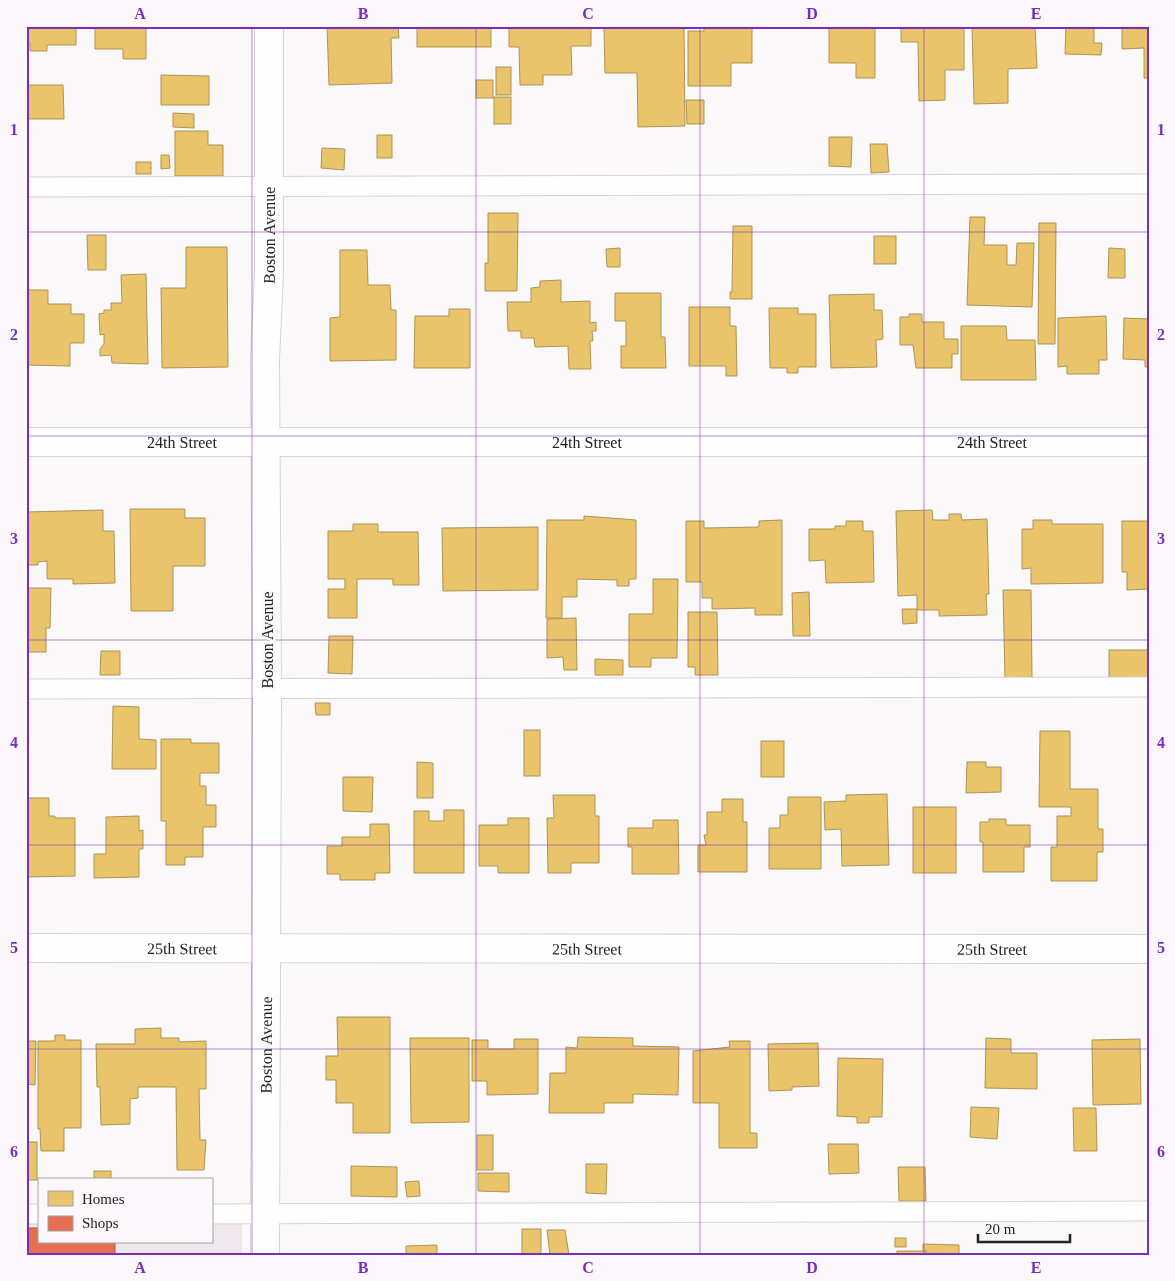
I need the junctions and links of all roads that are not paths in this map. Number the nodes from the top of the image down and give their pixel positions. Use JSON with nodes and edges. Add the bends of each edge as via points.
{"nodes":[{"id":1,"x":269,"y":26,"type":"edge"},
{"id":2,"x":1149,"y":184,"type":"edge"},
{"id":3,"x":26,"y":187,"type":"edge"},
{"id":4,"x":269,"y":188,"type":"junction"},
{"id":5,"x":26,"y":442,"type":"edge"},
{"id":6,"x":266,"y":442,"type":"junction"},
{"id":7,"x":1149,"y":442,"type":"edge"},
{"id":8,"x":1149,"y":687,"type":"edge"},
{"id":9,"x":26,"y":689,"type":"edge"},
{"id":10,"x":267,"y":689,"type":"junction"},
{"id":11,"x":26,"y":948,"type":"edge"},
{"id":12,"x":266,"y":948,"type":"junction"},
{"id":13,"x":1149,"y":949,"type":"edge"},
{"id":14,"x":1149,"y":1211,"type":"edge"},
{"id":15,"x":212,"y":1214,"type":"edge"},
{"id":16,"x":265,"y":1214,"type":"junction"},
{"id":17,"x":265,"y":1255,"type":"edge"}],
"edges":[{"from":1,"to":4,"type":"street","name":"Boston Avenue"},
{"from":2,"to":4,"type":"lane"},
{"from":3,"to":4,"type":"lane"},
{"from":4,"to":6,"type":"street","name":"Boston Avenue"},
{"from":5,"to":6,"type":"street","name":"24th Street"},
{"from":6,"to":7,"type":"street","name":"24th Street"},
{"from":6,"to":10,"type":"street","name":"Boston Avenue"},
{"from":8,"to":10,"type":"lane"},
{"from":9,"to":10,"type":"lane"},
{"from":10,"to":12,"type":"street","name":"Boston Avenue"},
{"from":11,"to":12,"type":"street","name":"25th Street"},
{"from":12,"to":13,"type":"street","name":"25th Street"},
{"from":12,"to":16,"type":"street","name":"Boston Avenue"},
{"from":14,"to":16,"type":"lane"},
{"from":15,"to":16,"type":"lane"},
{"from":16,"to":17,"type":"street","name":"Boston Avenue"}]}
